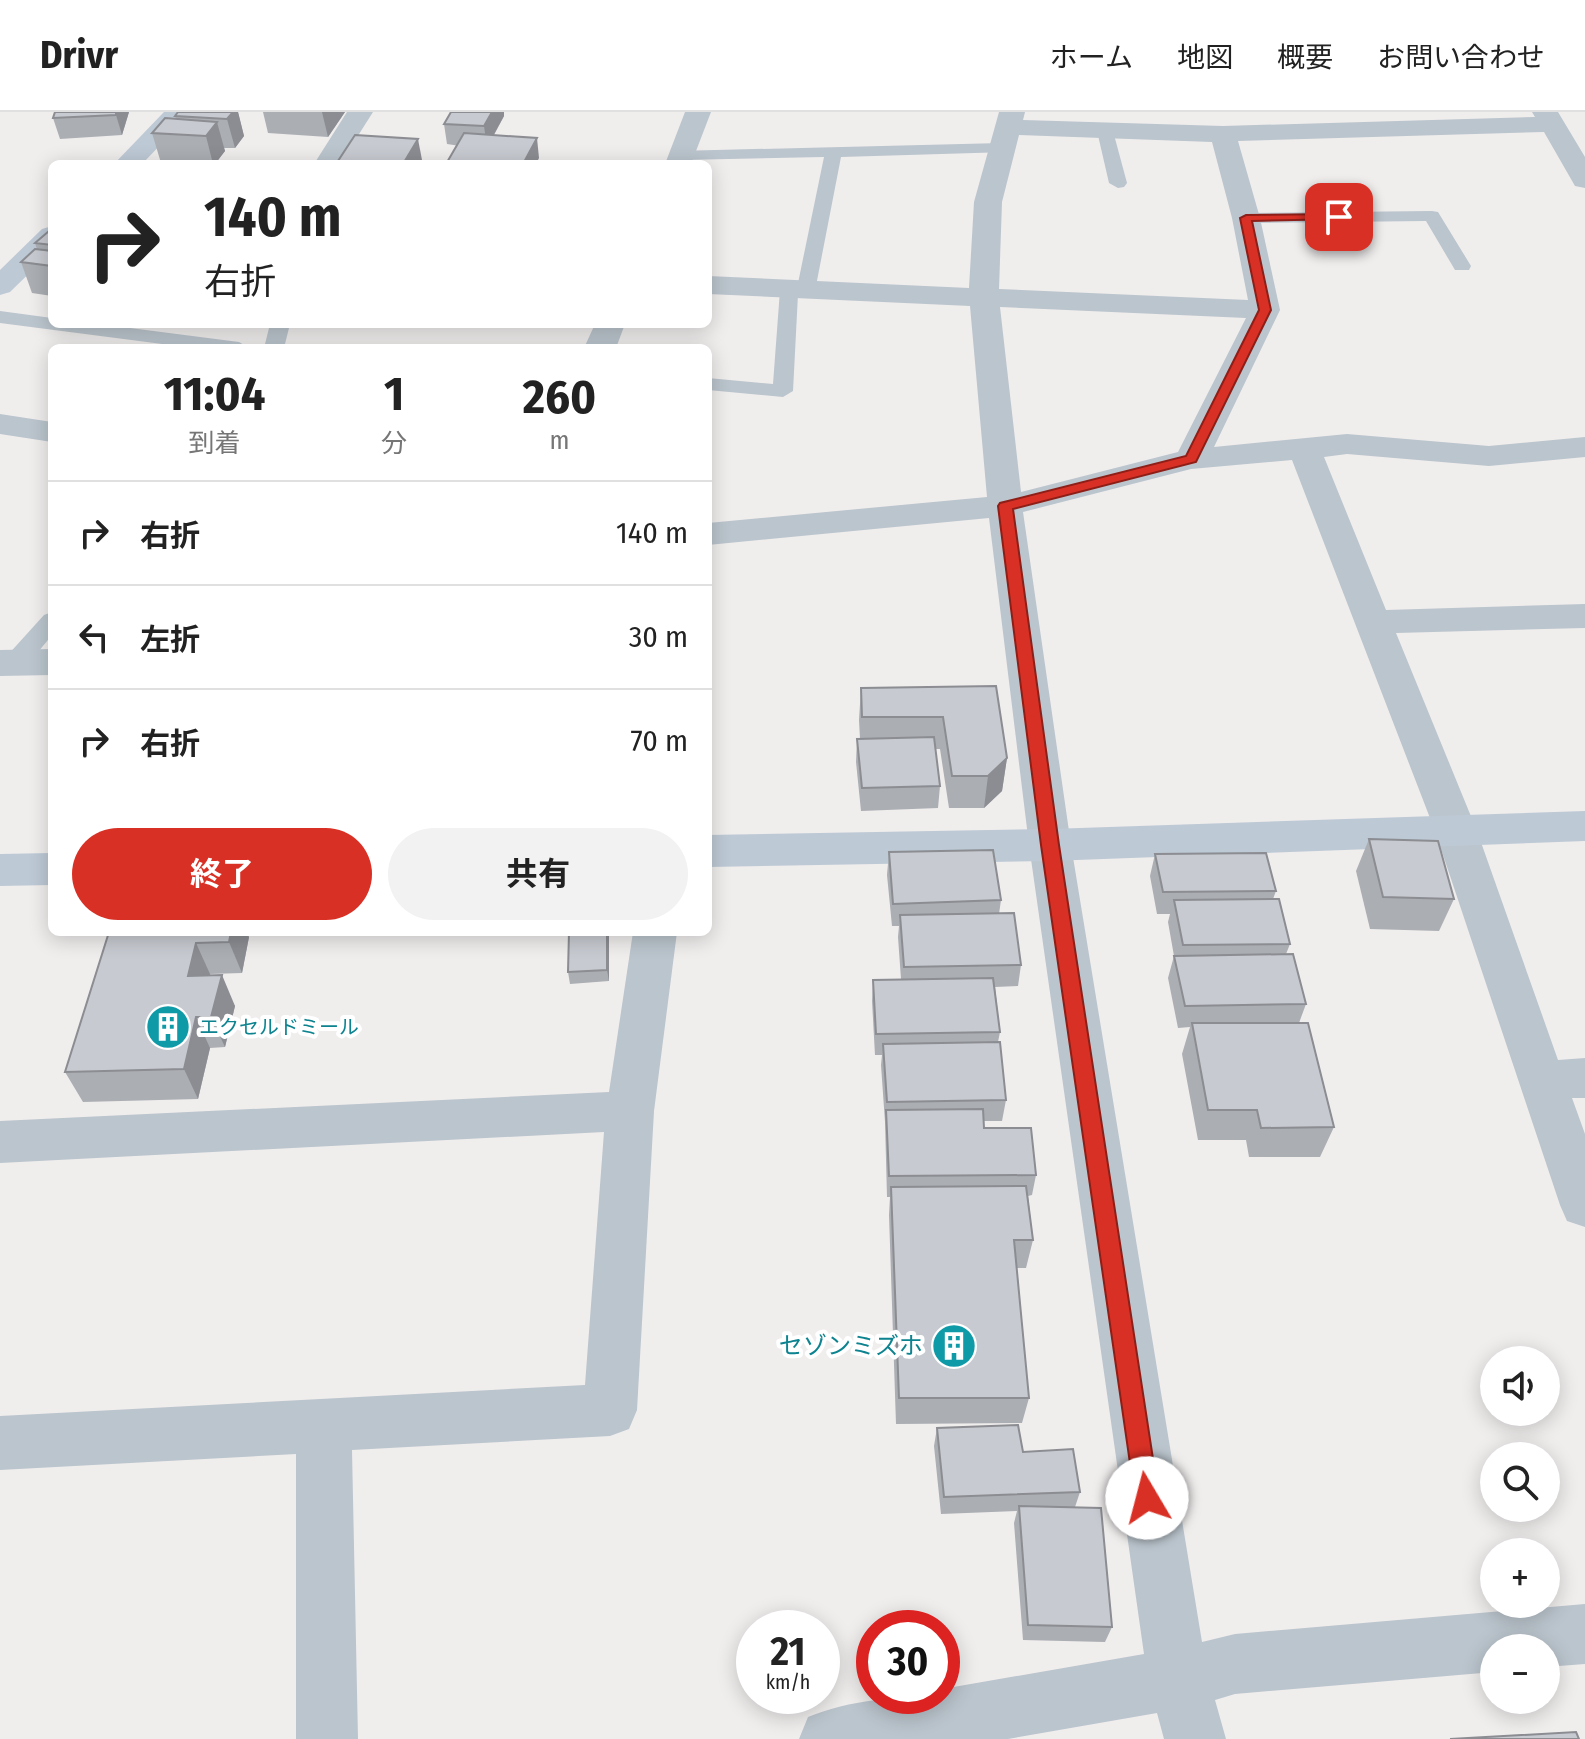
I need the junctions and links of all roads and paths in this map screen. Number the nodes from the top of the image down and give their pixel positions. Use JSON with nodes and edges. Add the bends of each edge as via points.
{"nodes":[{"id":1,"x":179,"y":112,"type":"edge"},
{"id":2,"x":360,"y":112,"type":"edge"},
{"id":3,"x":698,"y":112,"type":"edge"},
{"id":4,"x":1548,"y":118,"type":"edge"},
{"id":5,"x":1007,"y":129,"type":"edge"},
{"id":6,"x":1105,"y":131,"type":"junction"},
{"id":7,"x":1223,"y":134,"type":"junction"},
{"id":8,"x":834,"y":151,"type":"junction"},
{"id":9,"x":680,"y":159,"type":"edge"},
{"id":10,"x":131,"y":160,"type":"edge"},
{"id":11,"x":330,"y":160,"type":"edge"},
{"id":12,"x":1583,"y":173,"type":"edge"},
{"id":13,"x":1118,"y":183,"type":"dead end"},
{"id":14,"x":1246,"y":218,"type":"junction"},
{"id":15,"x":48,"y":240,"type":"edge"},
{"id":16,"x":1462,"y":266,"type":"dead end"},
{"id":17,"x":712,"y":285,"type":"edge"},
{"id":18,"x":0,"y":286,"type":"edge"},
{"id":19,"x":798,"y":291,"type":"junction"},
{"id":20,"x":984,"y":296,"type":"junction"},
{"id":21,"x":1265,"y":310,"type":"junction"},
{"id":22,"x":0,"y":317,"type":"edge"},
{"id":23,"x":48,"y":323,"type":"edge"},
{"id":24,"x":85,"y":328,"type":"edge"},
{"id":25,"x":208,"y":344,"type":"edge"},
{"id":26,"x":712,"y":384,"type":"edge"},
{"id":27,"x":0,"y":424,"type":"edge"},
{"id":28,"x":48,"y":431,"type":"edge"},
{"id":29,"x":1585,"y":447,"type":"edge"},
{"id":30,"x":1304,"y":449,"type":"junction"},
{"id":31,"x":1191,"y":459,"type":"junction"},
{"id":32,"x":1005,"y":506,"type":"junction"},
{"id":33,"x":712,"y":534,"type":"edge"},
{"id":34,"x":1585,"y":616,"type":"edge"},
{"id":35,"x":1373,"y":622,"type":"junction"},
{"id":36,"x":48,"y":626,"type":"edge"},
{"id":37,"x":22,"y":663,"type":"edge"},
{"id":38,"x":1585,"y":826,"type":"edge"},
{"id":39,"x":1456,"y":831,"type":"junction"},
{"id":40,"x":1050,"y":845,"type":"junction"},
{"id":41,"x":712,"y":851,"type":"edge"},
{"id":42,"x":48,"y":869,"type":"edge"},
{"id":43,"x":0,"y":870,"type":"edge"},
{"id":44,"x":654,"y":936,"type":"edge"},
{"id":45,"x":1564,"y":1079,"type":"edge"},
{"id":46,"x":630,"y":1111,"type":"junction"},
{"id":47,"x":0,"y":1142,"type":"edge"},
{"id":48,"x":1585,"y":1205,"type":"edge"},
{"id":49,"x":324,"y":1425,"type":"junction"},
{"id":50,"x":0,"y":1443,"type":"edge"},
{"id":51,"x":1585,"y":1634,"type":"edge"},
{"id":52,"x":1178,"y":1679,"type":"junction"},
{"id":53,"x":327,"y":1739,"type":"edge"},
{"id":54,"x":830,"y":1739,"type":"edge"},
{"id":55,"x":1195,"y":1739,"type":"edge"}],
"edges":[{"from":1,"to":10,"type":"street"},
{"from":2,"to":11,"type":"street"},
{"from":3,"to":9,"type":"street"},
{"from":4,"to":7,"type":"street"},
{"from":4,"to":12,"type":"street"},
{"from":5,"to":6,"type":"street"},
{"from":5,"to":8,"type":"lane"},
{"from":5,"to":20,"type":"street","via":[[988,202]]},
{"from":6,"to":7,"type":"street"},
{"from":6,"to":13,"type":"lane"},
{"from":7,"to":14,"type":"street"},
{"from":8,"to":9,"type":"lane"},
{"from":8,"to":19,"type":"lane"},
{"from":14,"to":16,"type":"lane","via":[[1432,216]]},
{"from":14,"to":21,"type":"street"},
{"from":15,"to":18,"type":"street"},
{"from":17,"to":19,"type":"street"},
{"from":19,"to":20,"type":"street"},
{"from":19,"to":26,"type":"lane","via":[[783,391]]},
{"from":20,"to":21,"type":"street"},
{"from":20,"to":32,"type":"street"},
{"from":21,"to":31,"type":"street"},
{"from":22,"to":23,"type":"lane"},
{"from":24,"to":25,"type":"lane"},
{"from":27,"to":28,"type":"street"},
{"from":29,"to":30,"type":"street","via":[[1489,456],[1347,444]]},
{"from":30,"to":31,"type":"street"},
{"from":30,"to":35,"type":"street"},
{"from":31,"to":32,"type":"street"},
{"from":32,"to":33,"type":"street"},
{"from":32,"to":40,"type":"street"},
{"from":34,"to":35,"type":"street"},
{"from":35,"to":39,"type":"street"},
{"from":36,"to":37,"type":"lane"},
{"from":38,"to":39,"type":"street"},
{"from":39,"to":40,"type":"street"},
{"from":39,"to":45,"type":"street"},
{"from":40,"to":41,"type":"street"},
{"from":40,"to":52,"type":"street"},
{"from":42,"to":43,"type":"street"},
{"from":44,"to":46,"type":"street"},
{"from":45,"to":48,"type":"street"},
{"from":46,"to":47,"type":"street"},
{"from":46,"to":49,"type":"street","via":[[610,1410]]},
{"from":49,"to":50,"type":"street"},
{"from":49,"to":53,"type":"street"},
{"from":51,"to":52,"type":"street","via":[[1235,1664]]},
{"from":52,"to":54,"type":"street"},
{"from":52,"to":55,"type":"street"}]}
